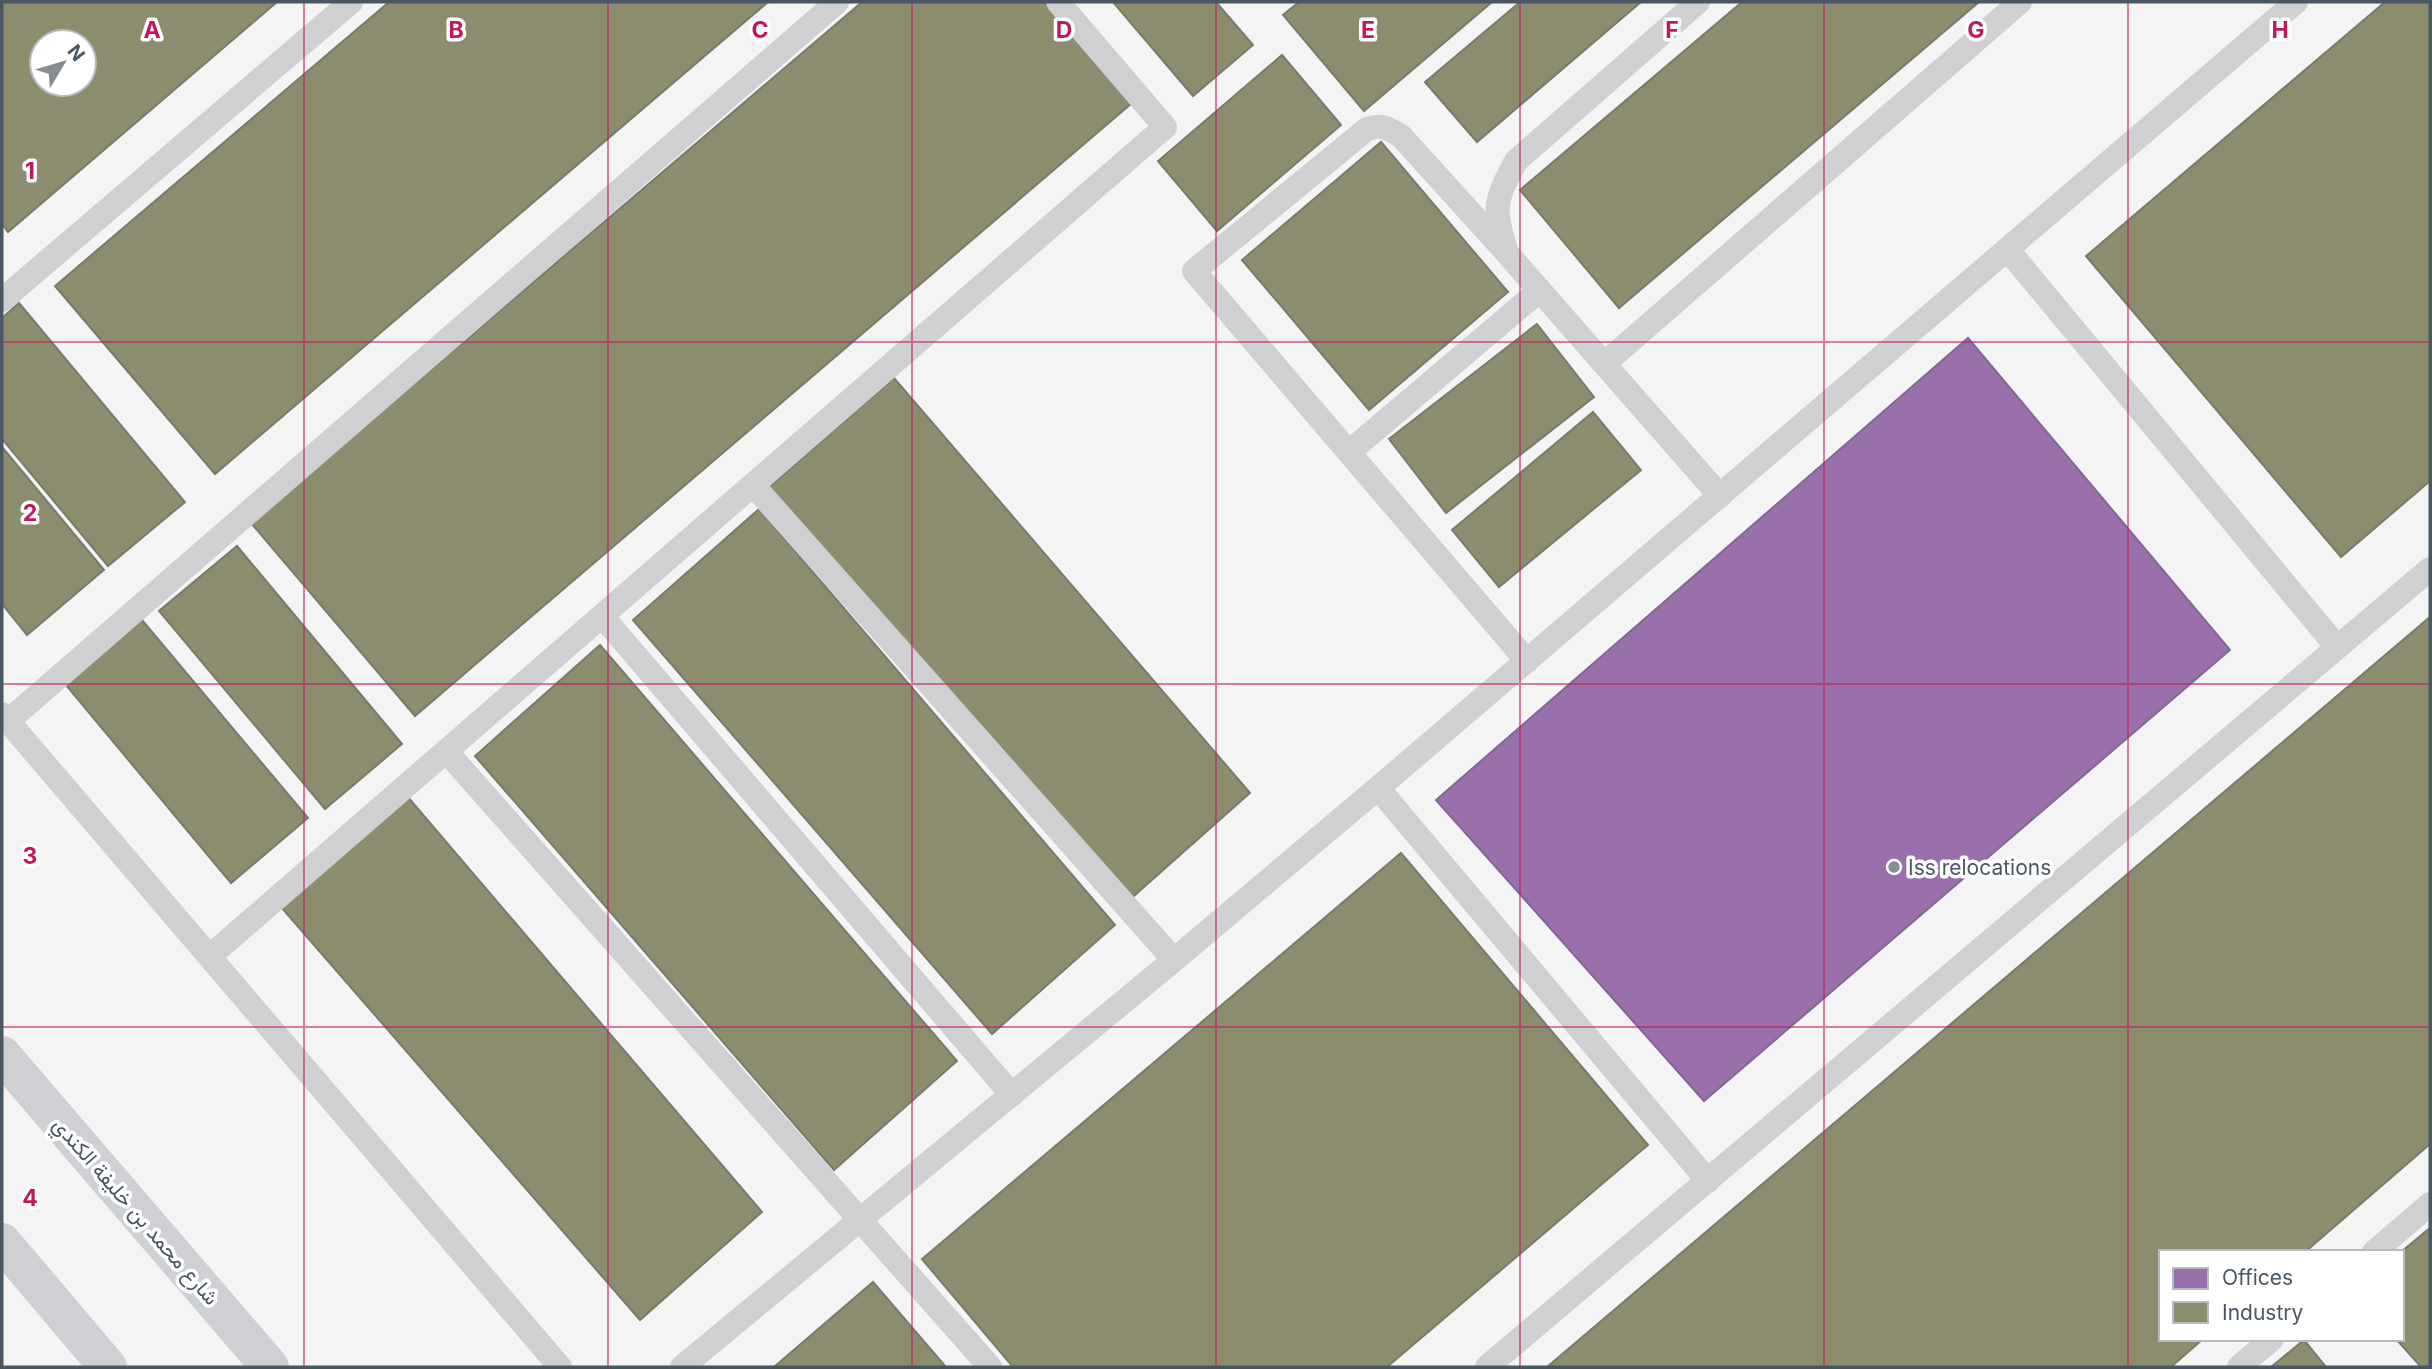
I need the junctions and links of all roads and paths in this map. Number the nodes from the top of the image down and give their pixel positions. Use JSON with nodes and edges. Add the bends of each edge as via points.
{"nodes":[{"id":1,"x":351,"y":2,"type":"edge"},
{"id":2,"x":837,"y":2,"type":"edge"},
{"id":3,"x":1058,"y":2,"type":"edge"},
{"id":4,"x":1698,"y":2,"type":"edge"},
{"id":5,"x":2020,"y":2,"type":"edge"},
{"id":6,"x":2296,"y":2,"type":"edge"},
{"id":7,"x":2008,"y":250,"type":"junction"},
{"id":8,"x":1507,"y":253,"type":"junction"},
{"id":9,"x":1540,"y":290,"type":"junction"},
{"id":10,"x":2,"y":300,"type":"edge"},
{"id":11,"x":1605,"y":363,"type":"junction"},
{"id":12,"x":1349,"y":452,"type":"junction"},
{"id":13,"x":753,"y":485,"type":"junction"},
{"id":14,"x":1720,"y":496,"type":"junction"},
{"id":15,"x":2430,"y":569,"type":"edge"},
{"id":16,"x":602,"y":616,"type":"junction"},
{"id":17,"x":2337,"y":647,"type":"junction"},
{"id":18,"x":1527,"y":661,"type":"junction"},
{"id":19,"x":5,"y":717,"type":"edge"},
{"id":20,"x":446,"y":751,"type":"junction"},
{"id":21,"x":1378,"y":788,"type":"junction"},
{"id":22,"x":210,"y":956,"type":"junction"},
{"id":23,"x":1174,"y":960,"type":"junction"},
{"id":24,"x":2,"y":1055,"type":"edge"},
{"id":25,"x":1012,"y":1095,"type":"junction"},
{"id":26,"x":1708,"y":1181,"type":"junction"},
{"id":27,"x":2430,"y":1204,"type":"edge"},
{"id":28,"x":860,"y":1220,"type":"junction"},
{"id":29,"x":2,"y":1242,"type":"edge"},
{"id":30,"x":2376,"y":1250,"type":"edge"},
{"id":31,"x":2270,"y":1341,"type":"edge"},
{"id":32,"x":108,"y":1367,"type":"edge"},
{"id":33,"x":270,"y":1367,"type":"edge"},
{"id":34,"x":560,"y":1367,"type":"edge"},
{"id":35,"x":682,"y":1367,"type":"edge"},
{"id":36,"x":990,"y":1367,"type":"edge"},
{"id":37,"x":1487,"y":1367,"type":"edge"},
{"id":38,"x":2239,"y":1367,"type":"edge"}],
"edges":[{"from":1,"to":10,"type":"lane"},
{"from":2,"to":19,"type":"lane"},
{"from":3,"to":13,"type":"lane","via":[[1165,127]]},
{"from":4,"to":8,"type":"lane","via":[[1516,160],[1500,192],[1497,221]]},
{"from":5,"to":11,"type":"lane"},
{"from":6,"to":7,"type":"lane"},
{"from":7,"to":14,"type":"lane"},
{"from":7,"to":17,"type":"lane"},
{"from":8,"to":9,"type":"lane"},
{"from":8,"to":12,"type":"lane","via":[[1401,136],[1377,125],[1194,271]]},
{"from":9,"to":11,"type":"lane"},
{"from":9,"to":12,"type":"lane"},
{"from":11,"to":14,"type":"lane"},
{"from":12,"to":18,"type":"lane"},
{"from":13,"to":16,"type":"lane"},
{"from":13,"to":23,"type":"lane"},
{"from":14,"to":18,"type":"lane"},
{"from":15,"to":17,"type":"lane"},
{"from":16,"to":20,"type":"lane"},
{"from":16,"to":25,"type":"lane"},
{"from":17,"to":26,"type":"lane"},
{"from":18,"to":21,"type":"lane"},
{"from":19,"to":22,"type":"lane"},
{"from":20,"to":22,"type":"lane"},
{"from":20,"to":28,"type":"lane"},
{"from":21,"to":23,"type":"lane"},
{"from":21,"to":26,"type":"lane"},
{"from":22,"to":34,"type":"lane"},
{"from":23,"to":25,"type":"lane"},
{"from":24,"to":33,"type":"main road","name":"شارع محمد بن خليفة الكندي"},
{"from":25,"to":28,"type":"lane"},
{"from":26,"to":37,"type":"lane"},
{"from":27,"to":30,"type":"lane"},
{"from":28,"to":35,"type":"lane"},
{"from":28,"to":36,"type":"lane"},
{"from":29,"to":32,"type":"main road"},
{"from":31,"to":38,"type":"lane"}]}
